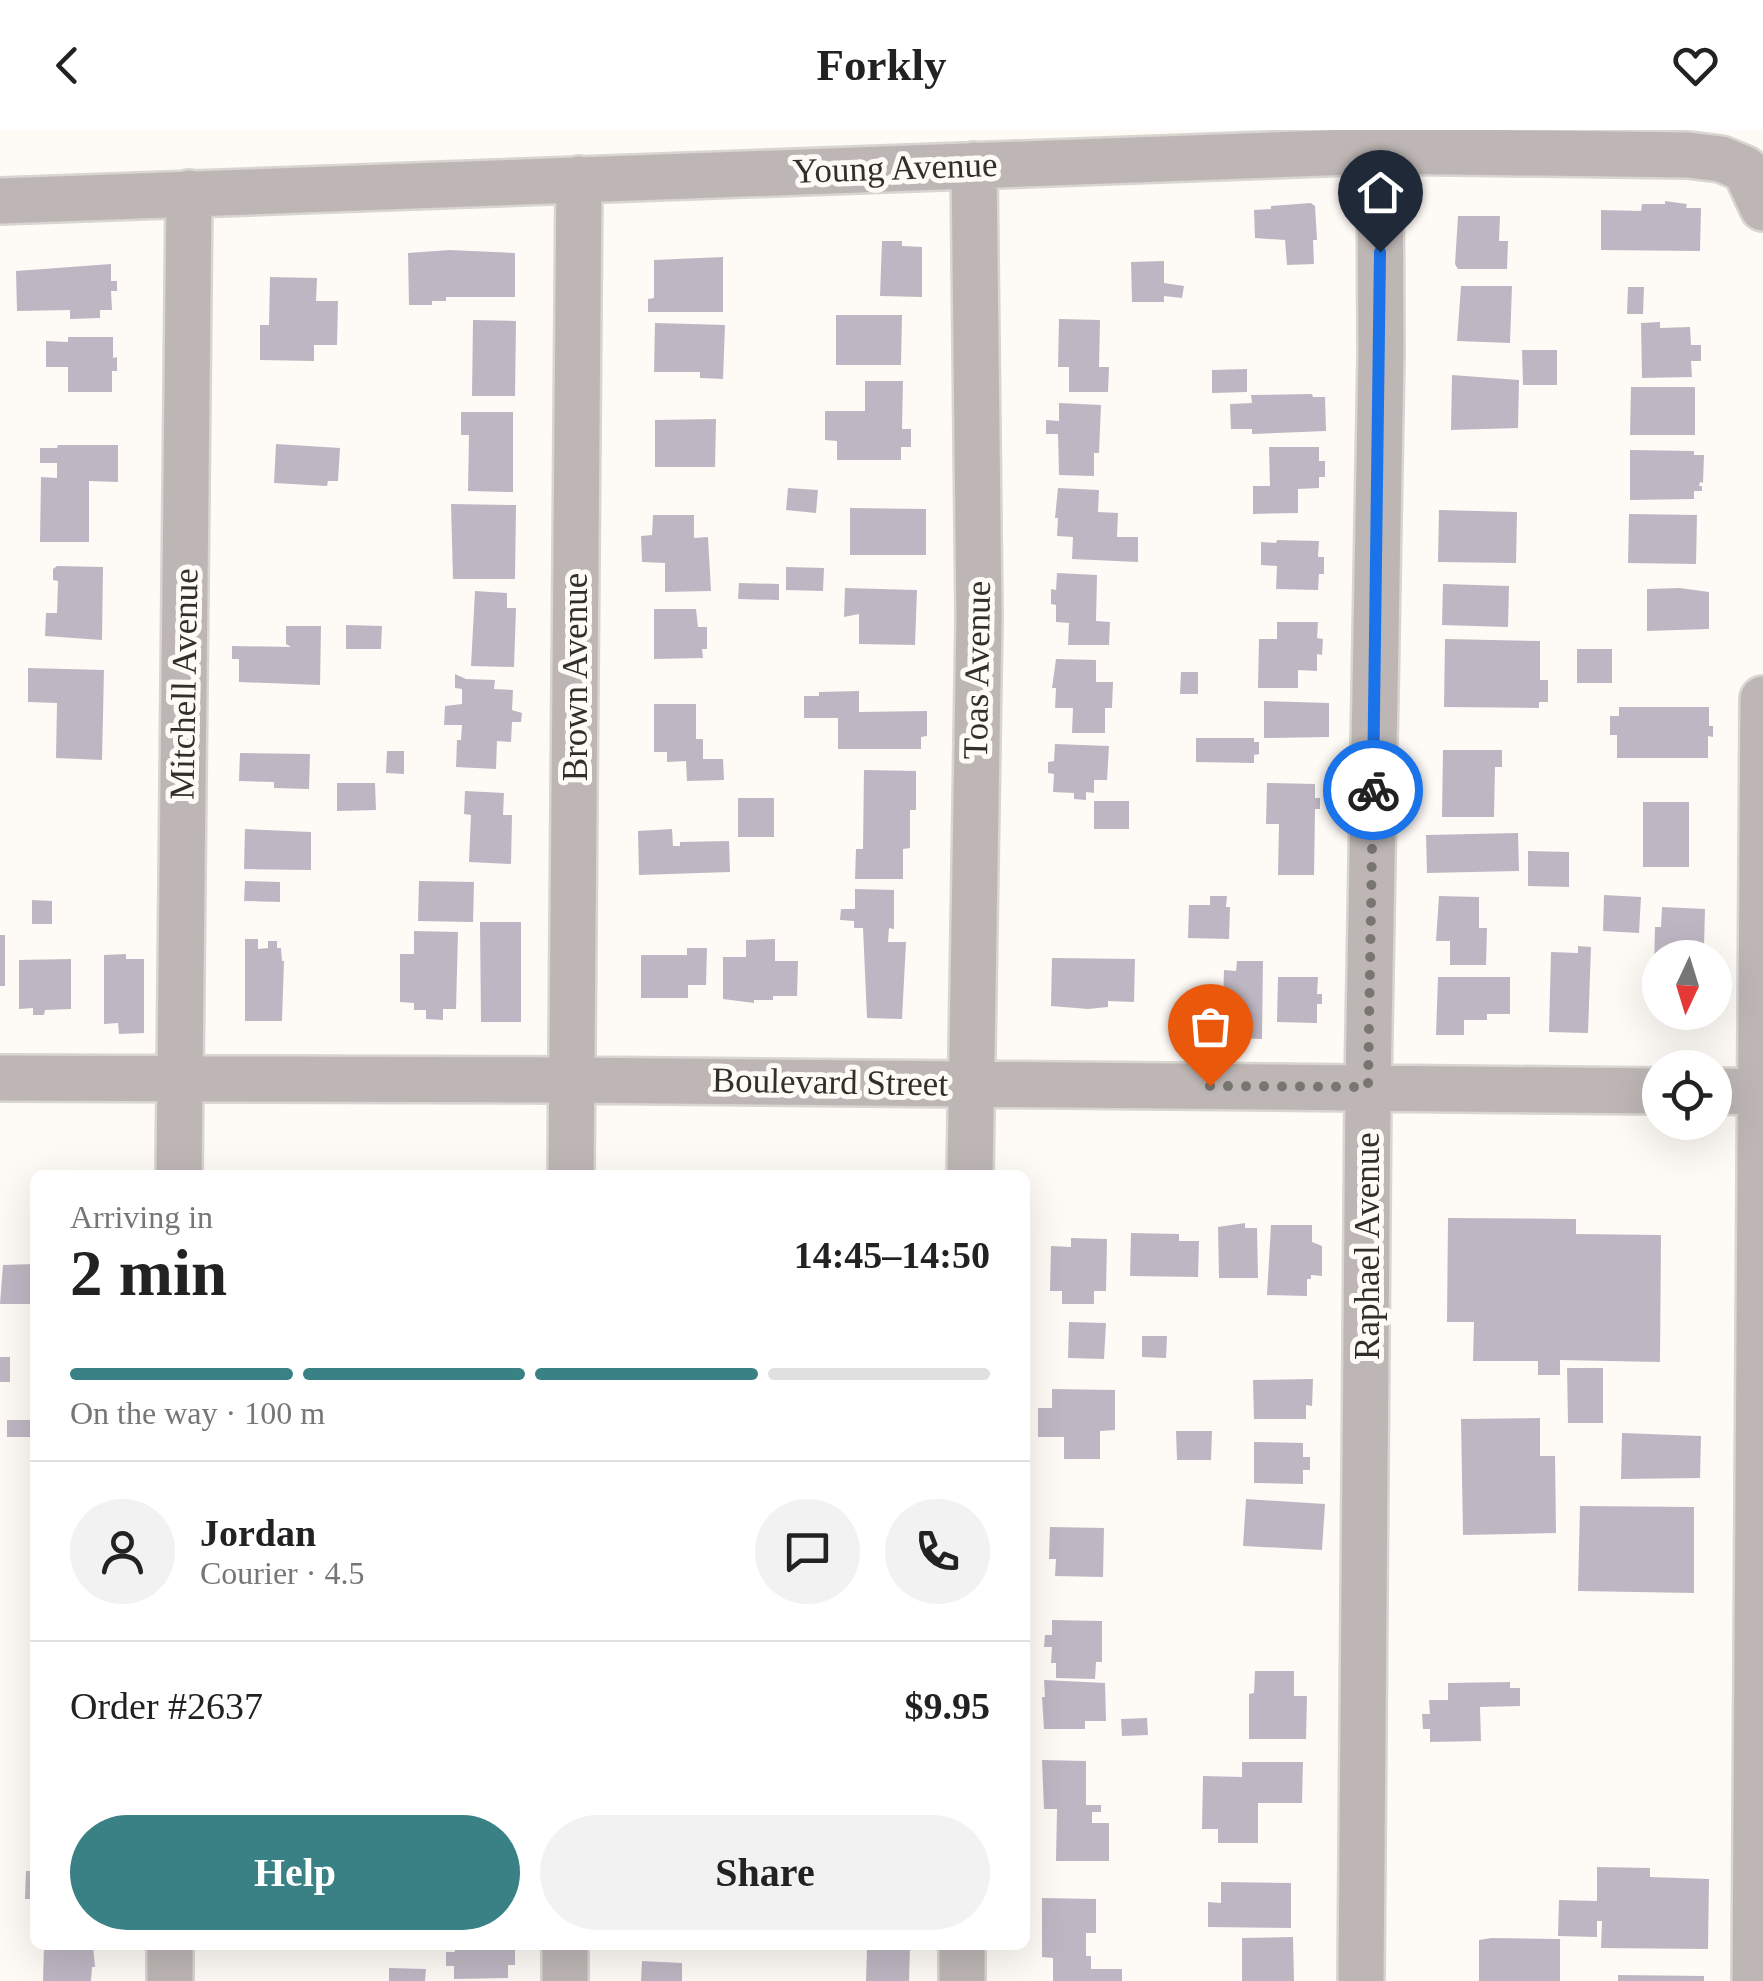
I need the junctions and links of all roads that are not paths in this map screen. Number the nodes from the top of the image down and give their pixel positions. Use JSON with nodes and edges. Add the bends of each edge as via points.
{"nodes":[{"id":1,"x":1380,"y":151,"type":"junction"},
{"id":2,"x":974,"y":165,"type":"junction"},
{"id":3,"x":579,"y":179,"type":"junction"},
{"id":4,"x":189,"y":193,"type":"junction"},
{"id":5,"x":0,"y":201,"type":"edge"},
{"id":6,"x":1763,"y":208,"type":"edge"},
{"id":7,"x":1763,"y":699,"type":"edge"},
{"id":8,"x":0,"y":1078,"type":"edge"},
{"id":9,"x":180,"y":1078,"type":"junction"},
{"id":10,"x":572,"y":1080,"type":"junction"},
{"id":11,"x":971,"y":1083,"type":"junction"},
{"id":12,"x":1368,"y":1087,"type":"junction"},
{"id":13,"x":1642,"y":1091,"type":"edge"},
{"id":14,"x":1746,"y":1092,"type":"edge"},
{"id":15,"x":180,"y":1170,"type":"edge"},
{"id":16,"x":571,"y":1170,"type":"edge"},
{"id":17,"x":970,"y":1170,"type":"edge"},
{"id":18,"x":170,"y":1950,"type":"edge"},
{"id":19,"x":565,"y":1950,"type":"edge"},
{"id":20,"x":962,"y":1950,"type":"edge"},
{"id":21,"x":170,"y":1981,"type":"edge"},
{"id":22,"x":565,"y":1981,"type":"edge"},
{"id":23,"x":962,"y":1981,"type":"edge"},
{"id":24,"x":1361,"y":1981,"type":"edge"},
{"id":25,"x":1754,"y":1981,"type":"edge"}],
"edges":[{"from":1,"to":2,"type":"street","name":"Young Avenue"},
{"from":1,"to":6,"type":"street","name":"Young Avenue","via":[[1704,157],[1744,169]]},
{"from":1,"to":12,"type":"street","name":"Raphael Avenue"},
{"from":2,"to":3,"type":"street","name":"Young Avenue"},
{"from":2,"to":11,"type":"street","name":"Toas Avenue","via":[[979,618]]},
{"from":3,"to":4,"type":"street","name":"Young Avenue"},
{"from":3,"to":10,"type":"street","name":"Brown Avenue"},
{"from":4,"to":5,"type":"street","name":"Young Avenue"},
{"from":4,"to":9,"type":"street","name":"Mitchell Avenue"},
{"from":7,"to":14,"type":"street"},
{"from":8,"to":9,"type":"street","name":"Boulevard Street"},
{"from":9,"to":10,"type":"street","name":"Boulevard Street"},
{"from":9,"to":15,"type":"street","name":"Mitchell Avenue"},
{"from":10,"to":11,"type":"street","name":"Boulevard Street"},
{"from":10,"to":16,"type":"street","name":"Brown Avenue"},
{"from":11,"to":12,"type":"street","name":"Boulevard Street"},
{"from":11,"to":17,"type":"street","name":"Toas Avenue"},
{"from":12,"to":13,"type":"street","name":"Boulevard Street"},
{"from":12,"to":24,"type":"street","name":"Raphael Avenue"},
{"from":14,"to":25,"type":"street"},
{"from":18,"to":21,"type":"street"},
{"from":19,"to":22,"type":"street"},
{"from":20,"to":23,"type":"street"}]}
